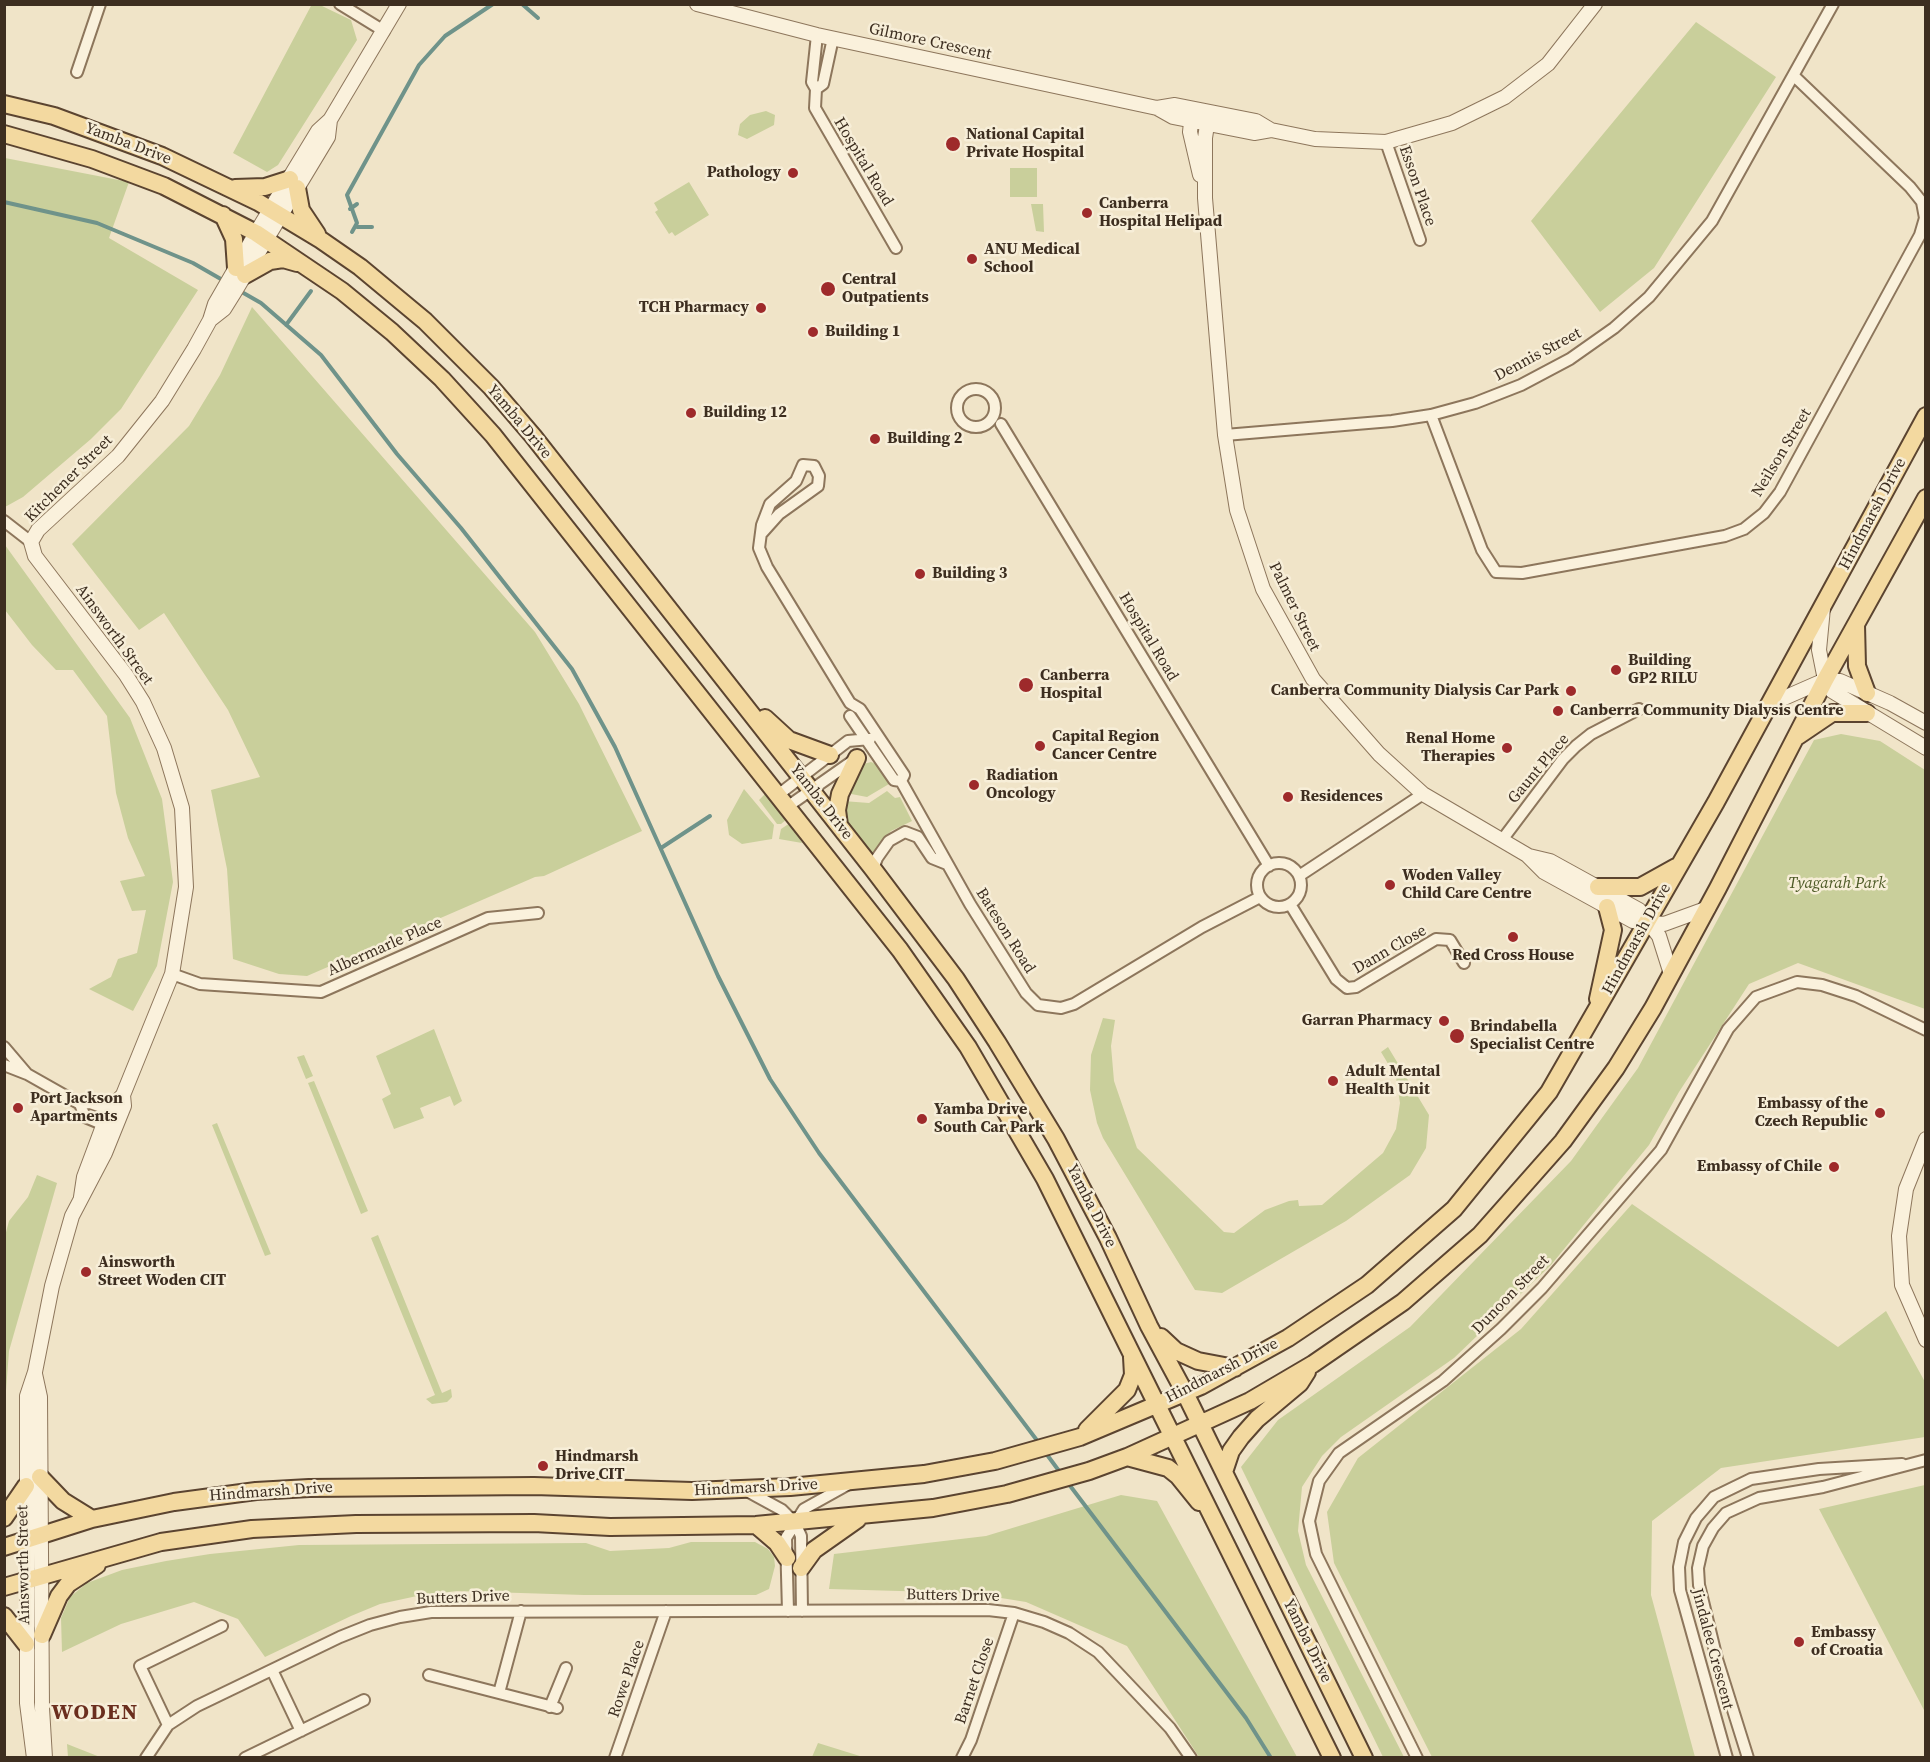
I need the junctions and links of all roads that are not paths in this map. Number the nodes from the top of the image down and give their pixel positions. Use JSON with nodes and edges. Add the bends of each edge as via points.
{"nodes":[{"id":1,"x":100,"y":4,"type":"edge"},
{"id":2,"x":340,"y":4,"type":"edge"},
{"id":3,"x":399,"y":4,"type":"edge"},
{"id":4,"x":697,"y":4,"type":"edge"},
{"id":5,"x":1596,"y":4,"type":"edge"},
{"id":6,"x":1833,"y":4,"type":"edge"},
{"id":7,"x":384,"y":31,"type":"junction"},
{"id":8,"x":817,"y":35,"type":"junction"},
{"id":9,"x":832,"y":38,"type":"junction"},
{"id":10,"x":77,"y":72,"type":"dead end"},
{"id":11,"x":1794,"y":76,"type":"junction"},
{"id":12,"x":816,"y":89,"type":"junction"},
{"id":13,"x":4,"y":104,"type":"edge"},
{"id":14,"x":1192,"y":115,"type":"junction"},
{"id":15,"x":1208,"y":118,"type":"junction"},
{"id":16,"x":4,"y":134,"type":"edge"},
{"id":17,"x":1386,"y":142,"type":"junction"},
{"id":18,"x":293,"y":183,"type":"junction"},
{"id":19,"x":231,"y":188,"type":"junction"},
{"id":20,"x":1205,"y":198,"type":"junction"},
{"id":21,"x":276,"y":213,"type":"junction"},
{"id":22,"x":223,"y":215,"type":"junction"},
{"id":23,"x":261,"y":236,"type":"junction"},
{"id":24,"x":321,"y":240,"type":"junction"},
{"id":25,"x":1420,"y":240,"type":"dead end"},
{"id":26,"x":896,"y":248,"type":"dead end"},
{"id":27,"x":304,"y":264,"type":"junction"},
{"id":28,"x":240,"y":271,"type":"junction"},
{"id":29,"x":995,"y":410,"type":"junction"},
{"id":30,"x":1431,"y":415,"type":"junction"},
{"id":31,"x":1926,"y":416,"type":"edge"},
{"id":32,"x":1001,"y":424,"type":"junction"},
{"id":33,"x":984,"y":425,"type":"junction"},
{"id":34,"x":1225,"y":435,"type":"junction"},
{"id":35,"x":1926,"y":498,"type":"edge"},
{"id":36,"x":4,"y":521,"type":"edge"},
{"id":37,"x":762,"y":532,"type":"junction"},
{"id":38,"x":31,"y":543,"type":"junction"},
{"id":39,"x":1823,"y":608,"type":"junction"},
{"id":40,"x":1856,"y":624,"type":"junction"},
{"id":41,"x":1826,"y":680,"type":"junction"},
{"id":42,"x":1866,"y":693,"type":"junction"},
{"id":43,"x":739,"y":698,"type":"junction"},
{"id":44,"x":850,"y":703,"type":"junction"},
{"id":45,"x":1768,"y":705,"type":"junction"},
{"id":46,"x":1639,"y":709,"type":"dead end"},
{"id":47,"x":1867,"y":713,"type":"junction"},
{"id":48,"x":850,"y":716,"type":"junction"},
{"id":49,"x":1926,"y":723,"type":"edge"},
{"id":50,"x":1795,"y":739,"type":"junction"},
{"id":51,"x":848,"y":741,"type":"junction"},
{"id":52,"x":873,"y":743,"type":"junction"},
{"id":53,"x":1926,"y":748,"type":"edge"},
{"id":54,"x":830,"y":755,"type":"junction"},
{"id":55,"x":857,"y":758,"type":"junction"},
{"id":56,"x":806,"y":784,"type":"junction"},
{"id":57,"x":1423,"y":794,"type":"junction"},
{"id":58,"x":782,"y":801,"type":"junction"},
{"id":59,"x":839,"y":825,"type":"junction"},
{"id":60,"x":1502,"y":840,"type":"junction"},
{"id":61,"x":1527,"y":855,"type":"junction"},
{"id":62,"x":947,"y":865,"type":"junction"},
{"id":63,"x":1269,"y":866,"type":"junction"},
{"id":64,"x":1678,"y":866,"type":"junction"},
{"id":65,"x":873,"y":869,"type":"junction"},
{"id":66,"x":1299,"y":876,"type":"junction"},
{"id":67,"x":1598,"y":887,"type":"junction"},
{"id":68,"x":1260,"y":897,"type":"junction"},
{"id":69,"x":1290,"y":904,"type":"junction"},
{"id":70,"x":1607,"y":907,"type":"junction"},
{"id":71,"x":1708,"y":908,"type":"junction"},
{"id":72,"x":538,"y":913,"type":"dead end"},
{"id":73,"x":1647,"y":921,"type":"junction"},
{"id":74,"x":1464,"y":963,"type":"dead end"},
{"id":75,"x":172,"y":974,"type":"junction"},
{"id":76,"x":1671,"y":974,"type":"junction"},
{"id":77,"x":1595,"y":1014,"type":"junction"},
{"id":78,"x":1926,"y":1030,"type":"edge"},
{"id":79,"x":4,"y":1047,"type":"edge"},
{"id":80,"x":4,"y":1065,"type":"edge"},
{"id":81,"x":27,"y":1074,"type":"junction"},
{"id":82,"x":80,"y":1104,"type":"junction"},
{"id":83,"x":115,"y":1112,"type":"junction"},
{"id":84,"x":109,"y":1128,"type":"junction"},
{"id":85,"x":1926,"y":1138,"type":"edge"},
{"id":86,"x":1149,"y":1326,"type":"junction"},
{"id":87,"x":1926,"y":1340,"type":"edge"},
{"id":88,"x":1131,"y":1352,"type":"junction"},
{"id":89,"x":1313,"y":1364,"type":"junction"},
{"id":90,"x":1235,"y":1368,"type":"junction"},
{"id":91,"x":1185,"y":1393,"type":"junction"},
{"id":92,"x":1158,"y":1404,"type":"junction"},
{"id":93,"x":1200,"y":1424,"type":"junction"},
{"id":94,"x":1174,"y":1436,"type":"junction"},
{"id":95,"x":1074,"y":1438,"type":"junction"},
{"id":96,"x":1127,"y":1457,"type":"junction"},
{"id":97,"x":1926,"y":1460,"type":"edge"},
{"id":98,"x":1902,"y":1464,"type":"junction"},
{"id":99,"x":1224,"y":1472,"type":"junction"},
{"id":100,"x":33,"y":1481,"type":"junction"},
{"id":101,"x":852,"y":1483,"type":"junction"},
{"id":102,"x":743,"y":1489,"type":"junction"},
{"id":103,"x":861,"y":1517,"type":"junction"},
{"id":104,"x":4,"y":1518,"type":"edge"},
{"id":105,"x":92,"y":1519,"type":"junction"},
{"id":106,"x":795,"y":1523,"type":"junction"},
{"id":107,"x":756,"y":1525,"type":"junction"},
{"id":108,"x":1218,"y":1526,"type":"junction"},
{"id":109,"x":33,"y":1537,"type":"junction"},
{"id":110,"x":4,"y":1547,"type":"edge"},
{"id":111,"x":121,"y":1552,"type":"junction"},
{"id":112,"x":787,"y":1558,"type":"junction"},
{"id":113,"x":801,"y":1568,"type":"junction"},
{"id":114,"x":33,"y":1577,"type":"junction"},
{"id":115,"x":4,"y":1587,"type":"edge"},
{"id":116,"x":521,"y":1611,"type":"junction"},
{"id":117,"x":666,"y":1611,"type":"junction"},
{"id":118,"x":788,"y":1611,"type":"junction"},
{"id":119,"x":802,"y":1611,"type":"junction"},
{"id":120,"x":1014,"y":1613,"type":"junction"},
{"id":121,"x":4,"y":1616,"type":"edge"},
{"id":122,"x":222,"y":1626,"type":"dead end"},
{"id":123,"x":42,"y":1635,"type":"junction"},
{"id":124,"x":26,"y":1644,"type":"junction"},
{"id":125,"x":566,"y":1668,"type":"dead end"},
{"id":126,"x":272,"y":1670,"type":"junction"},
{"id":127,"x":429,"y":1675,"type":"dead end"},
{"id":128,"x":499,"y":1693,"type":"junction"},
{"id":129,"x":364,"y":1700,"type":"dead end"},
{"id":130,"x":168,"y":1725,"type":"junction"},
{"id":131,"x":301,"y":1731,"type":"junction"},
{"id":132,"x":34,"y":1758,"type":"edge"},
{"id":133,"x":45,"y":1758,"type":"edge"},
{"id":134,"x":146,"y":1758,"type":"edge"},
{"id":135,"x":245,"y":1758,"type":"edge"},
{"id":136,"x":615,"y":1758,"type":"edge"},
{"id":137,"x":962,"y":1758,"type":"edge"},
{"id":138,"x":1191,"y":1758,"type":"edge"},
{"id":139,"x":1332,"y":1758,"type":"edge"},
{"id":140,"x":1364,"y":1758,"type":"edge"},
{"id":141,"x":1417,"y":1758,"type":"edge"},
{"id":142,"x":1727,"y":1758,"type":"edge"},
{"id":143,"x":1748,"y":1758,"type":"edge"}],
"edges":[{"from":1,"to":10,"type":"street"},
{"from":2,"to":7,"type":"street"},
{"from":3,"to":7,"type":"street","name":"Kitchener Street"},
{"from":4,"to":8,"type":"street","name":"Gilmore Crescent"},
{"from":5,"to":17,"type":"street","name":"Gilmore Crescent","via":[[1548,64],[1505,97],[1452,123]]},
{"from":6,"to":11,"type":"street","name":"Dennis Street"},
{"from":7,"to":18,"type":"street","name":"Kitchener Street","via":[[330,120],[318,131]]},
{"from":8,"to":9,"type":"street","name":"Gilmore Crescent"},
{"from":8,"to":12,"type":"street","name":"Hospital Road","via":[[812,82]]},
{"from":9,"to":12,"type":"street","name":"Hospital Road","via":[[823,84]]},
{"from":9,"to":14,"type":"street","name":"Gilmore Crescent","via":[[1157,108],[1173,117]]},
{"from":11,"to":30,"type":"street","name":"Dennis Street","via":[[1712,221],[1649,297],[1570,359],[1521,385]]},
{"from":11,"to":30,"type":"street","name":"Neilson Street","via":[[1910,187],[1922,202],[1925,218],[1920,236],[1780,492],[1764,513],[1744,529],[1725,536],[1522,573],[1496,572],[1482,550]]},
{"from":12,"to":26,"type":"street","name":"Hospital Road","via":[[814,106],[818,117]]},
{"from":13,"to":19,"type":"main road","name":"Yamba Drive","via":[[116,137]]},
{"from":14,"to":15,"type":"street","name":"Gilmore Crescent"},
{"from":14,"to":20,"type":"street","name":"Palmer Street","via":[[1190,132]]},
{"from":15,"to":17,"type":"street","name":"Gilmore Crescent","via":[[1256,121],[1271,130],[1314,139]]},
{"from":15,"to":20,"type":"street","name":"Palmer Street"},
{"from":16,"to":22,"type":"main road","name":"Yamba Drive","via":[[92,159],[164,186]]},
{"from":17,"to":25,"type":"street","name":"Esson Place"},
{"from":18,"to":19,"type":"main road"},
{"from":18,"to":21,"type":"street","name":"Kitchener Street"},
{"from":18,"to":24,"type":"main road","via":[[301,210]]},
{"from":19,"to":21,"type":"main road","name":"Yamba Drive"},
{"from":20,"to":34,"type":"street","name":"Palmer Street"},
{"from":21,"to":23,"type":"street","name":"Kitchener Street"},
{"from":21,"to":24,"type":"main road","name":"Yamba Drive"},
{"from":22,"to":23,"type":"main road","name":"Yamba Drive"},
{"from":22,"to":28,"type":"main road","via":[[234,239]]},
{"from":23,"to":27,"type":"main road","name":"Yamba Drive"},
{"from":23,"to":28,"type":"street","name":"Kitchener Street"},
{"from":24,"to":43,"type":"main road","name":"Yamba Drive","via":[[407,305],[491,387]]},
{"from":27,"to":28,"type":"main road","via":[[283,259]]},
{"from":27,"to":58,"type":"main road","name":"Yamba Drive","via":[[392,332],[478,417]]},
{"from":28,"to":38,"type":"street","name":"Kitchener Street","via":[[162,401],[121,452],[38,530]]},
{"from":29,"to":32,"type":"street","name":"Hospital Road"},
{"from":29,"to":33,"type":"street"},
{"from":29,"to":33,"type":"street","name":"Hospital Road","via":[[992,398],[983,391],[971,390],[961,397],[957,408],[962,420],[972,426]]},
{"from":30,"to":34,"type":"street","name":"Dennis Street"},
{"from":31,"to":39,"type":"main road","name":"Hindmarsh Drive"},
{"from":32,"to":33,"type":"street","name":"Hospital Road"},
{"from":32,"to":63,"type":"street","name":"Hospital Road"},
{"from":34,"to":57,"type":"street","name":"Palmer Street","via":[[1237,510],[1263,589],[1303,663],[1352,725]]},
{"from":35,"to":40,"type":"main road"},
{"from":36,"to":38,"type":"street","name":"Ainsworth Street"},
{"from":37,"to":37,"type":"street","via":[[770,504],[796,481],[803,465],[814,466],[818,486],[779,514]]},
{"from":37,"to":44,"type":"street","via":[[762,558]]},
{"from":38,"to":75,"type":"street","name":"Ainsworth Street","via":[[35,556],[126,675],[164,748],[182,808],[186,887]]},
{"from":39,"to":41,"type":"street","via":[[1820,650]]},
{"from":39,"to":45,"type":"main road","name":"Hindmarsh Drive"},
{"from":40,"to":41,"type":"main road"},
{"from":40,"to":42,"type":"main road","via":[[1857,666]]},
{"from":41,"to":42,"type":"street","via":[[1840,681]]},
{"from":41,"to":45,"type":"street"},
{"from":41,"to":47,"type":"street","via":[[1832,691]]},
{"from":41,"to":50,"type":"main road"},
{"from":42,"to":49,"type":"street"},
{"from":43,"to":54,"type":"main road","via":[[754,704],[789,740]]},
{"from":43,"to":56,"type":"main road","name":"Yamba Drive"},
{"from":44,"to":48,"type":"street"},
{"from":44,"to":52,"type":"street","via":[[860,709]]},
{"from":45,"to":64,"type":"main road","name":"Hindmarsh Drive"},
{"from":46,"to":60,"type":"street","name":"Gaunt Place","via":[[1576,746]]},
{"from":47,"to":50,"type":"main road","via":[[1832,713]]},
{"from":47,"to":53,"type":"street"},
{"from":48,"to":51,"type":"street"},
{"from":48,"to":52,"type":"street"},
{"from":50,"to":71,"type":"main road"},
{"from":51,"to":52,"type":"street"},
{"from":51,"to":54,"type":"street"},
{"from":52,"to":55,"type":"street"},
{"from":52,"to":62,"type":"street","name":"Bateson Road","via":[[904,775],[901,782]]},
{"from":54,"to":56,"type":"street"},
{"from":55,"to":56,"type":"street"},
{"from":55,"to":59,"type":"main road","via":[[840,794]]},
{"from":56,"to":58,"type":"street"},
{"from":56,"to":58,"type":"street"},
{"from":56,"to":59,"type":"main road","name":"Yamba Drive"},
{"from":57,"to":60,"type":"street","name":"Palmer Street"},
{"from":57,"to":66,"type":"street"},
{"from":58,"to":88,"type":"main road","name":"Yamba Drive","via":[[900,950],[968,1047],[1046,1179]]},
{"from":59,"to":65,"type":"main road","name":"Yamba Drive"},
{"from":60,"to":61,"type":"street","name":"Palmer Street"},
{"from":61,"to":67,"type":"street","name":"Palmer Street","via":[[1550,861]]},
{"from":61,"to":70,"type":"street","name":"Palmer Street","via":[[1544,872]]},
{"from":62,"to":65,"type":"street","via":[[932,858],[918,837],[905,832],[888,841]]},
{"from":62,"to":68,"type":"street","name":"Bateson Road","via":[[1026,993],[1038,1005],[1052,1007],[1074,1004]]},
{"from":63,"to":66,"type":"street","via":[[1290,866]]},
{"from":63,"to":68,"type":"street","via":[[1259,876]]},
{"from":64,"to":67,"type":"main road","via":[[1640,887]]},
{"from":64,"to":73,"type":"main road","name":"Hindmarsh Drive"},
{"from":65,"to":86,"type":"main road","name":"Yamba Drive","via":[[956,979],[1028,1090],[1103,1228]]},
{"from":66,"to":69,"type":"street","via":[[1299,895]]},
{"from":67,"to":73,"type":"street","name":"Palmer Street","via":[[1639,910]]},
{"from":68,"to":69,"type":"street","via":[[1277,907]]},
{"from":69,"to":74,"type":"street","name":"Dann Close","via":[[1336,979],[1347,988],[1356,987],[1436,939],[1449,940]]},
{"from":70,"to":73,"type":"street","name":"Palmer Street","via":[[1633,921]]},
{"from":70,"to":77,"type":"main road","via":[[1613,930]]},
{"from":71,"to":73,"type":"street","name":"Palmer Street","via":[[1664,924]]},
{"from":71,"to":76,"type":"main road"},
{"from":72,"to":75,"type":"street","name":"Albermarle Place","via":[[488,918],[321,992],[200,984]]},
{"from":73,"to":76,"type":"street","name":"Palmer Street","via":[[1659,936]]},
{"from":73,"to":77,"type":"main road","name":"Hindmarsh Drive"},
{"from":75,"to":83,"type":"street","name":"Ainsworth Street"},
{"from":76,"to":89,"type":"main road","via":[[1616,1068],[1563,1141],[1480,1235],[1403,1302]]},
{"from":77,"to":90,"type":"main road","name":"Hindmarsh Drive","via":[[1532,1116],[1454,1209],[1367,1285]]},
{"from":78,"to":141,"type":"street","name":"Dunoon Street","via":[[1856,996],[1822,985],[1797,982],[1756,997],[1728,1029],[1661,1150],[1542,1288],[1443,1381],[1339,1453],[1319,1481],[1309,1521],[1316,1554]]},
{"from":79,"to":81,"type":"street"},
{"from":80,"to":81,"type":"street"},
{"from":81,"to":82,"type":"street"},
{"from":82,"to":83,"type":"street","via":[[90,1103]]},
{"from":82,"to":84,"type":"street","via":[[85,1117]]},
{"from":83,"to":84,"type":"street","name":"Ainsworth Street"},
{"from":84,"to":100,"type":"street","name":"Ainsworth Street","via":[[84,1177],[52,1286],[35,1372],[40,1397]]},
{"from":85,"to":87,"type":"street","via":[[1906,1189],[1899,1236],[1902,1285]]},
{"from":86,"to":90,"type":"main road","via":[[1176,1351],[1198,1361]]},
{"from":86,"to":91,"type":"main road","name":"Yamba Drive"},
{"from":88,"to":92,"type":"main road","name":"Yamba Drive"},
{"from":88,"to":95,"type":"main road","via":[[1133,1375],[1127,1390]]},
{"from":89,"to":93,"type":"main road","via":[[1250,1401]]},
{"from":89,"to":99,"type":"main road","via":[[1300,1383],[1241,1437]]},
{"from":90,"to":91,"type":"main road","name":"Hindmarsh Drive"},
{"from":91,"to":92,"type":"main road","name":"Hindmarsh Drive"},
{"from":91,"to":93,"type":"main road","name":"Yamba Drive"},
{"from":92,"to":94,"type":"main road","name":"Yamba Drive"},
{"from":92,"to":95,"type":"main road","name":"Hindmarsh Drive"},
{"from":93,"to":94,"type":"main road"},
{"from":93,"to":99,"type":"main road","name":"Yamba Drive"},
{"from":94,"to":96,"type":"main road"},
{"from":94,"to":108,"type":"main road","name":"Yamba Drive"},
{"from":95,"to":101,"type":"main road","name":"Hindmarsh Drive","via":[[1020,1455]]},
{"from":96,"to":103,"type":"main road","via":[[1041,1485],[971,1501]]},
{"from":96,"to":108,"type":"main road","via":[[1168,1468]]},
{"from":97,"to":98,"type":"street","name":"Jindalee Crescent"},
{"from":98,"to":142,"type":"street","name":"Jindalee Crescent","via":[[1819,1468],[1751,1479],[1714,1497],[1696,1518],[1678,1567],[1680,1590]]},
{"from":98,"to":143,"type":"street","name":"Jindalee Crescent","via":[[1742,1504],[1719,1521],[1703,1546],[1698,1585]]},
{"from":99,"to":140,"type":"main road","name":"Yamba Drive"},
{"from":100,"to":104,"type":"main road"},
{"from":100,"to":105,"type":"main road"},
{"from":100,"to":109,"type":"street","name":"Ainsworth Street"},
{"from":101,"to":102,"type":"main road","name":"Hindmarsh Drive"},
{"from":101,"to":106,"type":"street","via":[[804,1509]]},
{"from":102,"to":105,"type":"main road","name":"Hindmarsh Drive","via":[[309,1488],[201,1497]]},
{"from":102,"to":106,"type":"street","via":[[768,1500]]},
{"from":103,"to":106,"type":"main road"},
{"from":103,"to":113,"type":"main road","via":[[814,1550]]},
{"from":105,"to":109,"type":"main road","name":"Hindmarsh Drive"},
{"from":106,"to":107,"type":"main road"},
{"from":106,"to":112,"type":"street","via":[[786,1538]]},
{"from":106,"to":113,"type":"street","via":[[801,1536]]},
{"from":107,"to":111,"type":"main road","via":[[305,1526],[206,1534]]},
{"from":107,"to":112,"type":"main road"},
{"from":108,"to":139,"type":"main road","name":"Yamba Drive"},
{"from":109,"to":110,"type":"main road","name":"Hindmarsh Drive"},
{"from":109,"to":114,"type":"street","name":"Ainsworth Street"},
{"from":111,"to":114,"type":"main road"},
{"from":111,"to":123,"type":"main road","via":[[68,1584]]},
{"from":112,"to":118,"type":"street"},
{"from":113,"to":119,"type":"street"},
{"from":114,"to":115,"type":"main road"},
{"from":114,"to":123,"type":"street","name":"Ainsworth Street"},
{"from":114,"to":124,"type":"street","name":"Ainsworth Street"},
{"from":116,"to":117,"type":"street","name":"Butters Drive"},
{"from":116,"to":126,"type":"street","name":"Butters Drive","via":[[431,1612],[400,1617],[370,1625]]},
{"from":116,"to":128,"type":"street"},
{"from":117,"to":118,"type":"street","name":"Butters Drive"},
{"from":117,"to":136,"type":"street","name":"Rowe Place"},
{"from":118,"to":119,"type":"street","name":"Butters Drive"},
{"from":119,"to":120,"type":"street","name":"Butters Drive"},
{"from":120,"to":137,"type":"street","name":"Barnet Close"},
{"from":120,"to":138,"type":"street","name":"Butters Drive","via":[[1069,1633],[1098,1652],[1170,1728]]},
{"from":121,"to":124,"type":"main road"},
{"from":122,"to":130,"type":"street","via":[[140,1666]]},
{"from":123,"to":133,"type":"street","name":"Ainsworth Street"},
{"from":124,"to":132,"type":"street","name":"Ainsworth Street","via":[[27,1703]]},
{"from":125,"to":128,"type":"street","via":[[554,1708]]},
{"from":126,"to":130,"type":"street","name":"Butters Drive","via":[[197,1706]]},
{"from":126,"to":131,"type":"street"},
{"from":127,"to":128,"type":"street"},
{"from":129,"to":131,"type":"street"},
{"from":130,"to":134,"type":"street","name":"Butters Drive"},
{"from":131,"to":135,"type":"street"}]}
